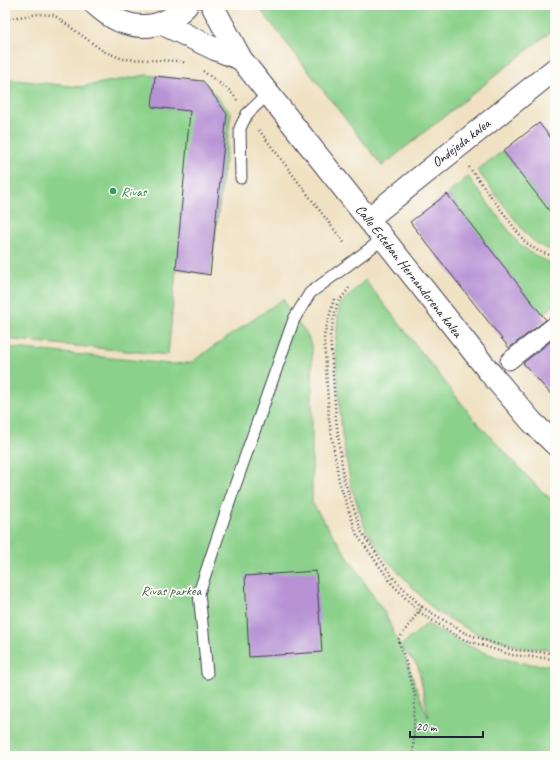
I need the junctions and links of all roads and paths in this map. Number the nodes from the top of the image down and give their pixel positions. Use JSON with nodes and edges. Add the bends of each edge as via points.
{"nodes":[{"id":1,"x":96,"y":5,"type":"edge"},
{"id":2,"x":187,"y":5,"type":"edge"},
{"id":3,"x":212,"y":5,"type":"edge"},
{"id":4,"x":5,"y":19,"type":"edge"},
{"id":5,"x":161,"y":23,"type":"junction"},
{"id":6,"x":241,"y":59,"type":"junction"},
{"id":7,"x":191,"y":65,"type":"dead end"},
{"id":8,"x":197,"y":67,"type":"dead end"},
{"id":9,"x":552,"y":78,"type":"edge"},
{"id":10,"x":269,"y":93,"type":"junction"},
{"id":11,"x":247,"y":114,"type":"junction"},
{"id":12,"x":467,"y":165,"type":"dead end"},
{"id":13,"x":241,"y":178,"type":"dead end"},
{"id":14,"x":368,"y":219,"type":"junction"},
{"id":15,"x":383,"y":239,"type":"junction"},
{"id":16,"x":555,"y":257,"type":"edge"},
{"id":17,"x":356,"y":258,"type":"junction"},
{"id":18,"x":351,"y":285,"type":"dead end"},
{"id":19,"x":336,"y":296,"type":"dead end"},
{"id":20,"x":555,"y":325,"type":"edge"},
{"id":21,"x":509,"y":361,"type":"dead end"},
{"id":22,"x":555,"y":444,"type":"edge"},
{"id":23,"x":422,"y":607,"type":"junction"},
{"id":24,"x":419,"y":612,"type":"junction"},
{"id":25,"x":555,"y":653,"type":"edge"},
{"id":26,"x":555,"y":659,"type":"edge"},
{"id":27,"x":207,"y":673,"type":"dead end"},
{"id":28,"x":413,"y":756,"type":"edge"}],
"edges":[{"from":1,"to":5,"type":"street","via":[[108,16],[125,24],[143,26]]},
{"from":2,"to":5,"type":"street","via":[[178,14]]},
{"from":3,"to":6,"type":"street","name":"Calle Esteban Hernandorena kalea"},
{"from":4,"to":7,"type":"path","via":[[39,14],[54,15],[103,51],[116,56],[179,60]]},
{"from":5,"to":6,"type":"street"},
{"from":6,"to":10,"type":"street","name":"Calle Esteban Hernandorena kalea"},
{"from":8,"to":11,"type":"path","via":[[230,91]]},
{"from":9,"to":14,"type":"street","name":"Ondejeda kalea"},
{"from":10,"to":11,"type":"lane"},
{"from":10,"to":14,"type":"street","name":"Calle Esteban Hernandorena kalea"},
{"from":11,"to":13,"type":"lane","via":[[240,128]]},
{"from":11,"to":17,"type":"path"},
{"from":12,"to":16,"type":"path","via":[[525,242],[538,251]]},
{"from":14,"to":15,"type":"street","name":"Calle Esteban Hernandorena kalea"},
{"from":15,"to":17,"type":"lane"},
{"from":15,"to":22,"type":"street","name":"Calle Esteban Hernandorena kalea","via":[[491,374],[532,422]]},
{"from":17,"to":27,"type":"lane","via":[[310,293],[292,326],[199,593]]},
{"from":18,"to":23,"type":"path","via":[[337,304],[330,336],[336,419],[344,480],[362,534],[394,579]]},
{"from":19,"to":24,"type":"path","via":[[332,302],[324,336],[329,419],[339,481],[357,535],[392,584]]},
{"from":20,"to":21,"type":"street"},
{"from":23,"to":24,"type":"path"},
{"from":23,"to":25,"type":"path","via":[[465,633],[513,650]]},
{"from":24,"to":26,"type":"path","via":[[462,638],[512,655]]},
{"from":24,"to":28,"type":"path","via":[[398,640],[415,695]]}]}
